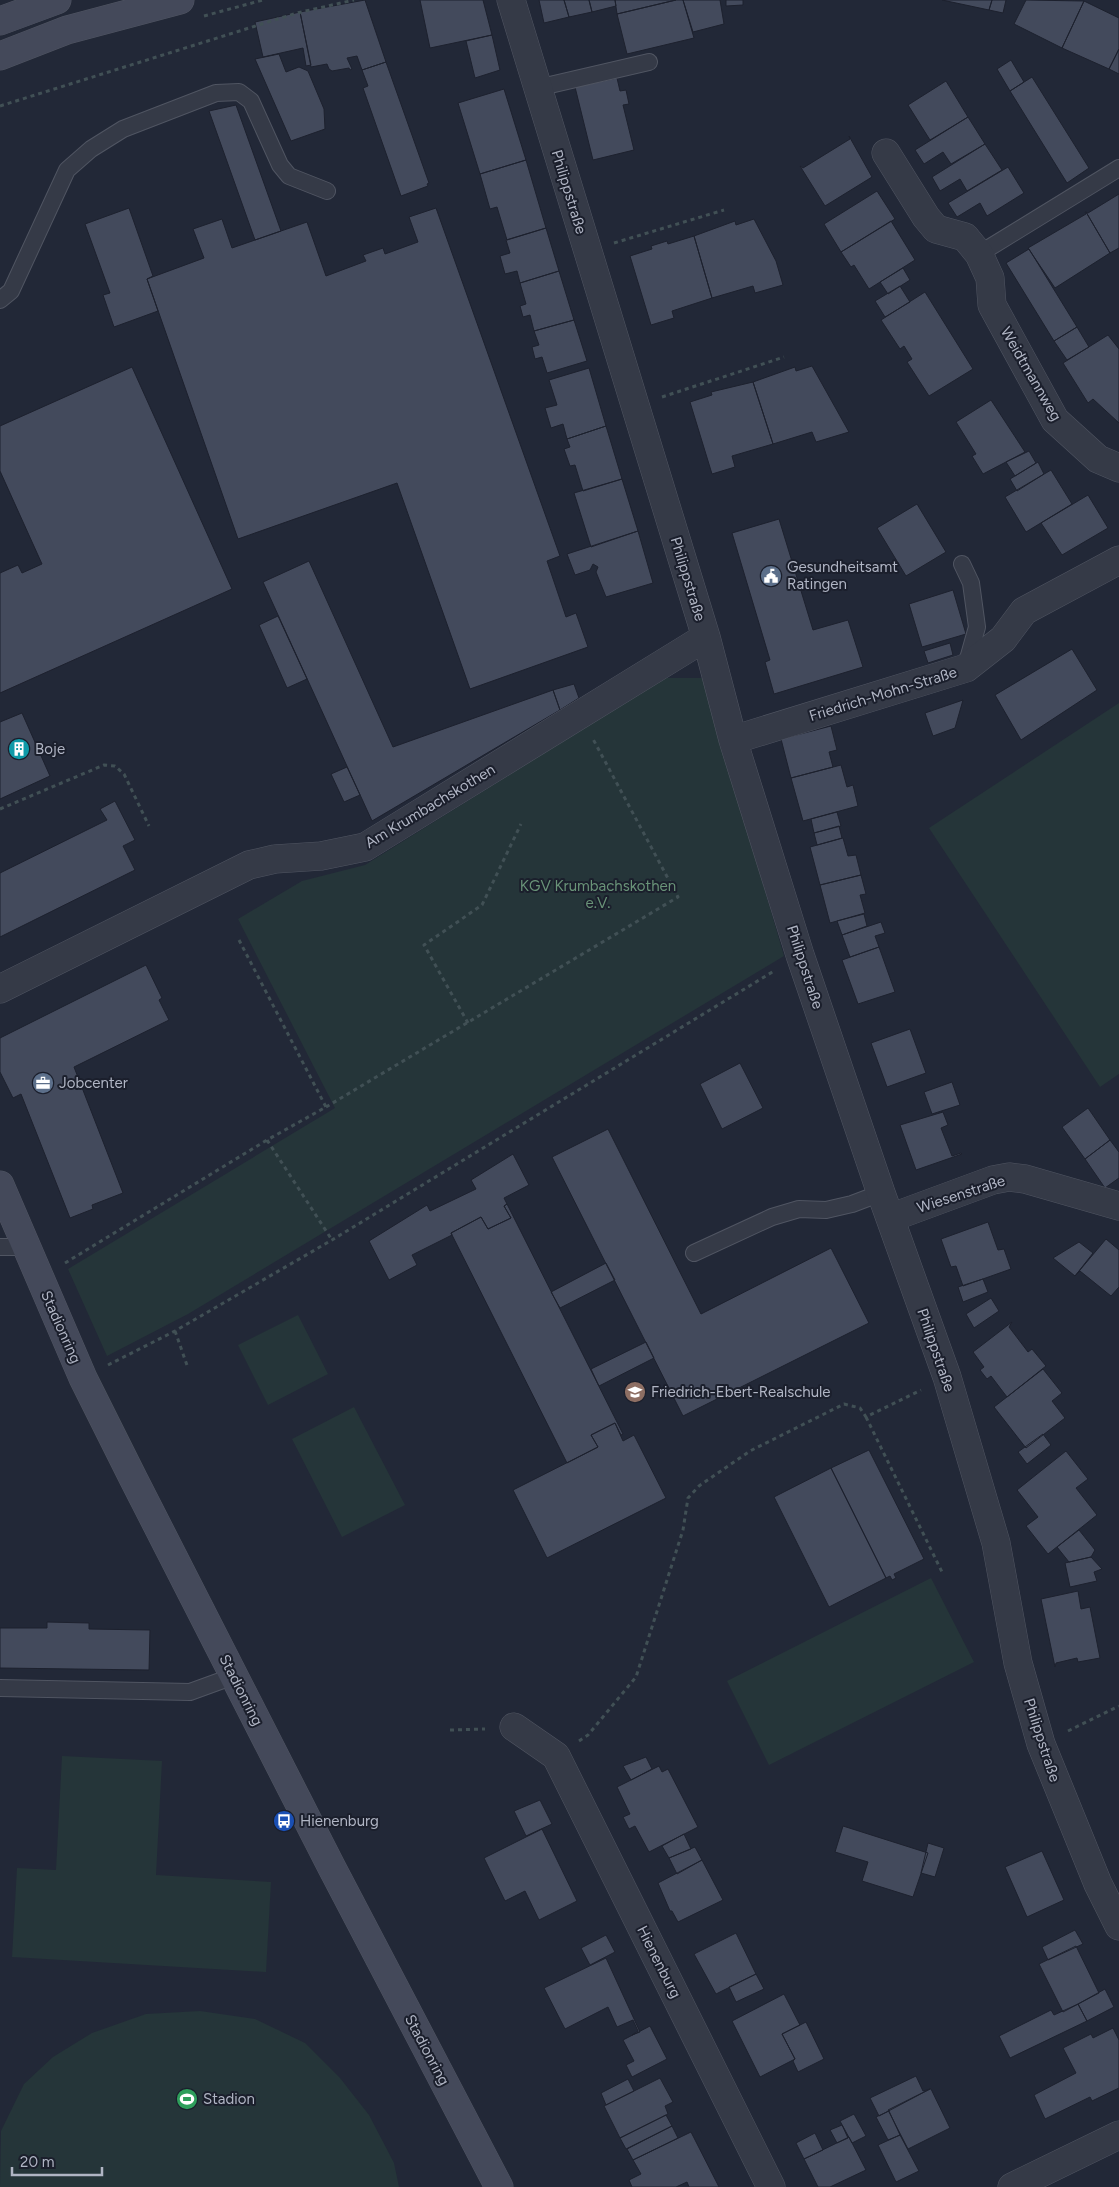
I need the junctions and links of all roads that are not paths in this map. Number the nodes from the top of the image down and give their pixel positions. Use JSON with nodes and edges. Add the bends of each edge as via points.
{"nodes":[{"id":1,"x":57,"y":0,"type":"edge"},
{"id":2,"x":180,"y":0,"type":"edge"},
{"id":3,"x":511,"y":0,"type":"edge"},
{"id":4,"x":0,"y":21,"type":"edge"},
{"id":5,"x":0,"y":56,"type":"edge"},
{"id":6,"x":648,"y":62,"type":"dead end"},
{"id":7,"x":537,"y":88,"type":"junction"},
{"id":8,"x":886,"y":154,"type":"dead end"},
{"id":9,"x":1119,"y":168,"type":"edge"},
{"id":10,"x":327,"y":190,"type":"dead end"},
{"id":11,"x":979,"y":254,"type":"junction"},
{"id":12,"x":0,"y":300,"type":"edge"},
{"id":13,"x":1119,"y":468,"type":"edge"},
{"id":14,"x":1119,"y":560,"type":"edge"},
{"id":15,"x":962,"y":564,"type":"dead end"},
{"id":16,"x":706,"y":637,"type":"junction"},
{"id":17,"x":966,"y":668,"type":"junction"},
{"id":18,"x":733,"y":740,"type":"junction"},
{"id":19,"x":0,"y":989,"type":"edge"},
{"id":20,"x":0,"y":1185,"type":"edge"},
{"id":21,"x":885,"y":1206,"type":"junction"},
{"id":22,"x":1119,"y":1206,"type":"edge"},
{"id":23,"x":13,"y":1247,"type":"edge"},
{"id":24,"x":694,"y":1253,"type":"dead end"},
{"id":25,"x":234,"y":1676,"type":"junction"},
{"id":26,"x":0,"y":1688,"type":"edge"},
{"id":27,"x":514,"y":1727,"type":"road end"},
{"id":28,"x":1119,"y":1926,"type":"edge"},
{"id":29,"x":1119,"y":2135,"type":"edge"},
{"id":30,"x":499,"y":2187,"type":"edge"},
{"id":31,"x":771,"y":2187,"type":"edge"},
{"id":32,"x":1012,"y":2187,"type":"edge"}],
"edges":[{"from":1,"to":4,"type":"main road"},
{"from":2,"to":5,"type":"main road","via":[[67,30]]},
{"from":3,"to":7,"type":"street","name":"Philippstraße"},
{"from":6,"to":7,"type":"lane"},
{"from":7,"to":16,"type":"street","name":"Philippstraße"},
{"from":8,"to":11,"type":"street","name":"Weidtmannweg","via":[[936,229],[965,237]]},
{"from":9,"to":11,"type":"lane"},
{"from":10,"to":12,"type":"lane","via":[[289,176],[280,165],[251,101],[239,92],[216,93],[123,129],[68,170],[11,291]]},
{"from":11,"to":13,"type":"street","name":"Weidtmannweg","via":[[990,278],[992,305],[1055,420],[1098,459]]},
{"from":14,"to":17,"type":"street","name":"Friedrich-Mohn-Straße","via":[[1024,611],[1003,639]]},
{"from":15,"to":17,"type":"lane","via":[[972,583],[977,627]]},
{"from":16,"to":18,"type":"street","name":"Philippstraße"},
{"from":16,"to":19,"type":"street","name":"Am Krumbachskothen","via":[[365,847],[321,856],[249,864]]},
{"from":17,"to":18,"type":"street","name":"Friedrich-Mohn-Straße"},
{"from":18,"to":21,"type":"street","name":"Philippstraße","via":[[800,955]]},
{"from":20,"to":23,"type":"main road","name":"Stadionring"},
{"from":21,"to":22,"type":"street","name":"Wiesenstraße","via":[[1009,1177]]},
{"from":21,"to":24,"type":"lane","via":[[852,1204],[826,1210],[799,1209],[772,1216]]},
{"from":21,"to":28,"type":"street","name":"Philippstraße","via":[[947,1377],[996,1543],[1018,1663],[1041,1744],[1098,1884]]},
{"from":23,"to":25,"type":"main road","name":"Stadionring","via":[[40,1278],[84,1378]]},
{"from":25,"to":26,"type":"lane","via":[[190,1692]]},
{"from":25,"to":30,"type":"main road","name":"Stadionring"},
{"from":27,"to":31,"type":"street","name":"Hienenburg","via":[[556,1756]]},
{"from":29,"to":32,"type":"street"}]}
